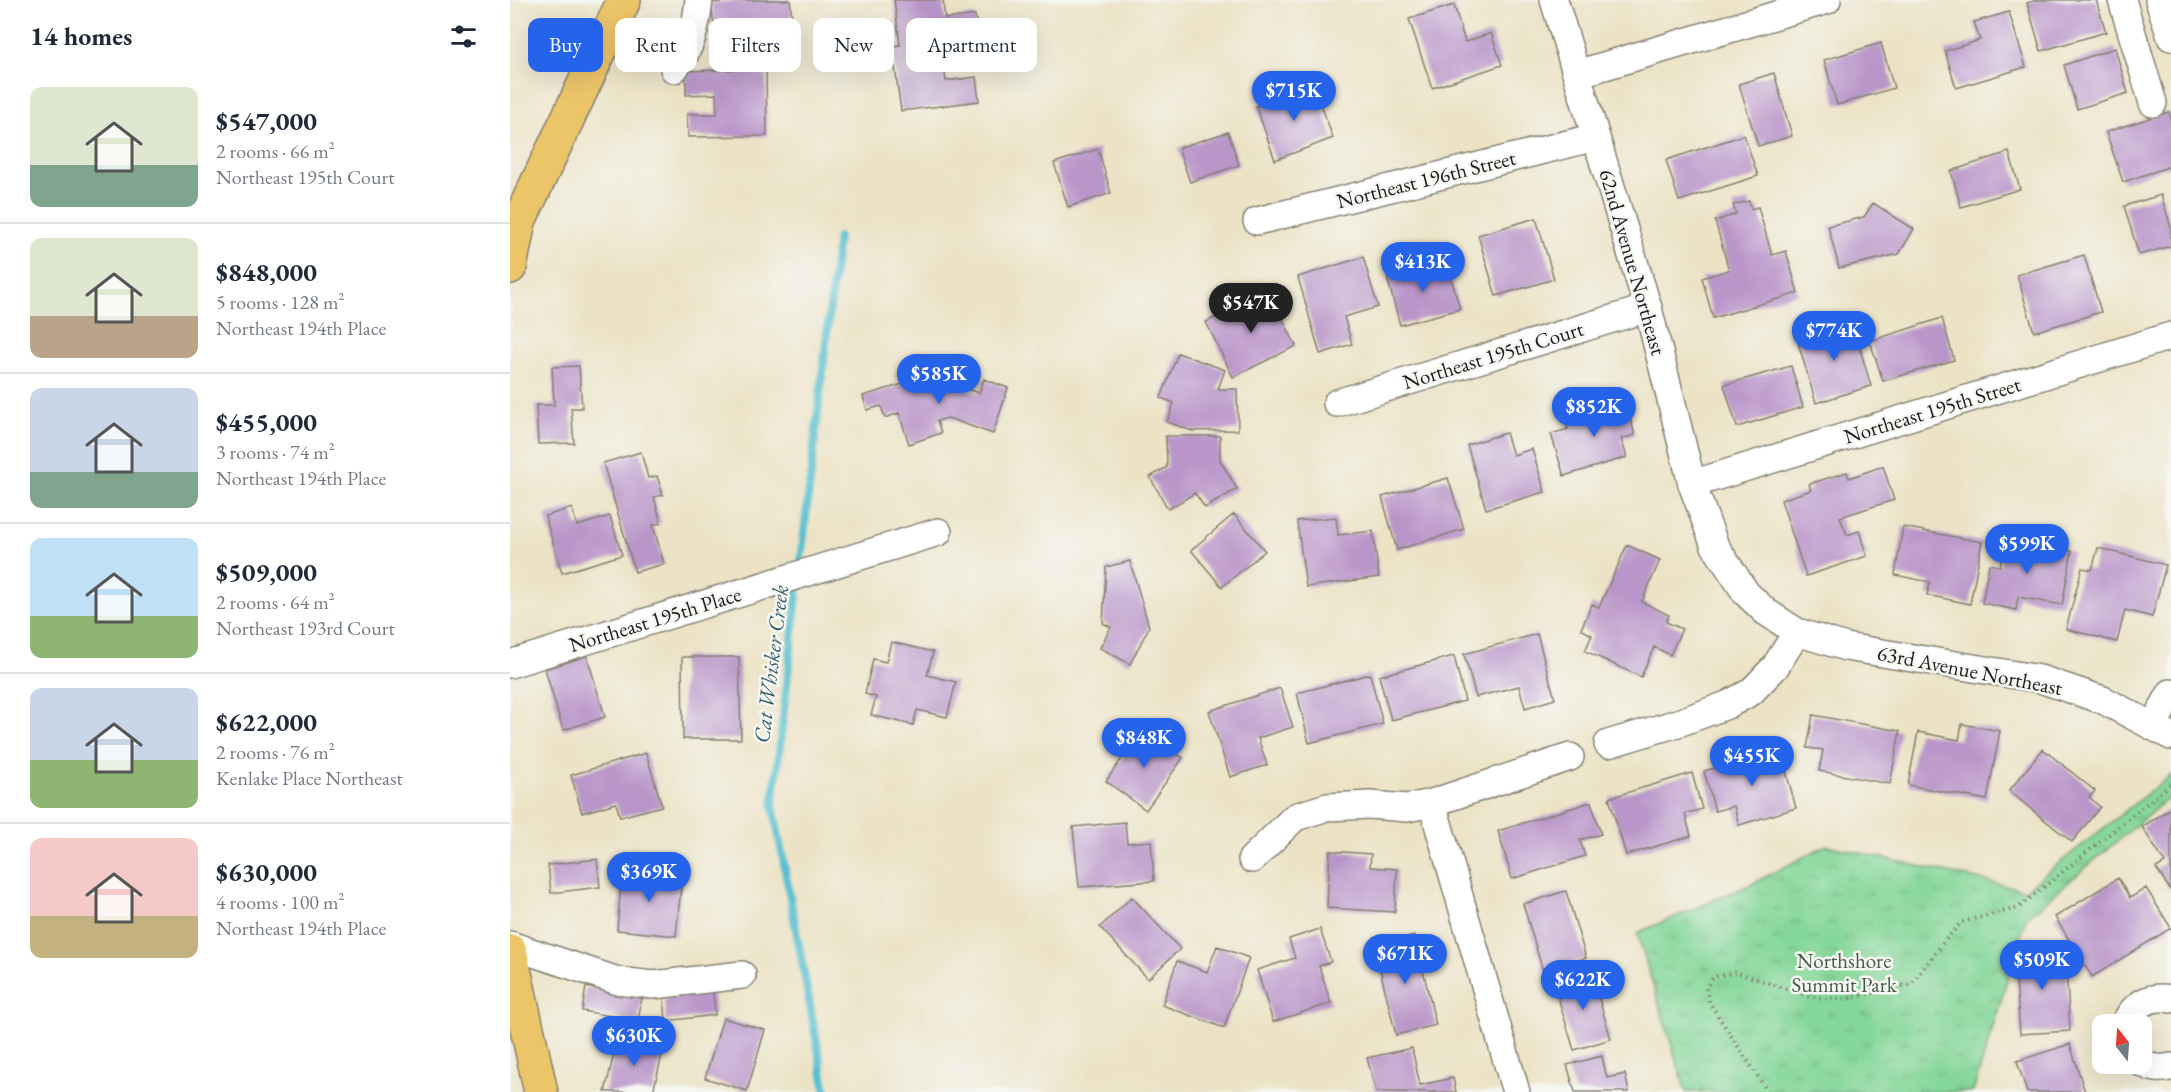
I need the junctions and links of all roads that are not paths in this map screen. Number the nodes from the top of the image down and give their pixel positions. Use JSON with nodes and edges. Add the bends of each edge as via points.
{"nodes":[{"id":1,"x":624,"y":0,"type":"edge"},
{"id":2,"x":699,"y":0,"type":"edge"},
{"id":3,"x":1554,"y":0,"type":"edge"},
{"id":4,"x":1827,"y":0,"type":"edge"},
{"id":5,"x":2122,"y":0,"type":"edge"},
{"id":6,"x":2159,"y":0,"type":"edge"},
{"id":7,"x":696,"y":18,"type":"edge"},
{"id":8,"x":2171,"y":37,"type":"edge"},
{"id":9,"x":1577,"y":74,"type":"junction"},
{"id":10,"x":2153,"y":103,"type":"dead end"},
{"id":11,"x":1596,"y":137,"type":"junction"},
{"id":12,"x":514,"y":218,"type":"edge"},
{"id":13,"x":1257,"y":221,"type":"dead end"},
{"id":14,"x":510,"y":267,"type":"edge"},
{"id":15,"x":1648,"y":308,"type":"junction"},
{"id":16,"x":2171,"y":336,"type":"edge"},
{"id":17,"x":1337,"y":403,"type":"dead end"},
{"id":18,"x":1692,"y":484,"type":"junction"},
{"id":19,"x":938,"y":531,"type":"dead end"},
{"id":20,"x":1797,"y":632,"type":"junction"},
{"id":21,"x":510,"y":664,"type":"edge"},
{"id":22,"x":2171,"y":693,"type":"edge"},
{"id":23,"x":2162,"y":731,"type":"edge"},
{"id":24,"x":1608,"y":744,"type":"dead end"},
{"id":25,"x":1570,"y":757,"type":"dead end"},
{"id":26,"x":1432,"y":803,"type":"junction"},
{"id":27,"x":1252,"y":859,"type":"dead end"},
{"id":28,"x":510,"y":945,"type":"edge"},
{"id":29,"x":510,"y":951,"type":"edge"},
{"id":30,"x":742,"y":975,"type":"dead end"},
{"id":31,"x":2171,"y":999,"type":"edge"},
{"id":32,"x":2130,"y":1014,"type":"edge"},
{"id":33,"x":2171,"y":1067,"type":"edge"},
{"id":34,"x":2152,"y":1068,"type":"edge"},
{"id":35,"x":541,"y":1092,"type":"edge"},
{"id":36,"x":1516,"y":1092,"type":"edge"}],
"edges":[{"from":1,"to":12,"type":"main road"},
{"from":2,"to":7,"type":"street"},
{"from":3,"to":9,"type":"street","name":"62nd Avenue Northeast"},
{"from":4,"to":9,"type":"street"},
{"from":5,"to":10,"type":"street"},
{"from":6,"to":8,"type":"street"},
{"from":9,"to":11,"type":"street","name":"62nd Avenue Northeast"},
{"from":11,"to":13,"type":"street","name":"Northeast 196th Street"},
{"from":11,"to":15,"type":"street","name":"62nd Avenue Northeast"},
{"from":12,"to":14,"type":"main road"},
{"from":15,"to":17,"type":"street","name":"Northeast 195th Court"},
{"from":15,"to":18,"type":"street","name":"62nd Avenue Northeast"},
{"from":16,"to":18,"type":"street","name":"Northeast 195th Street"},
{"from":18,"to":20,"type":"street","name":"62nd Avenue Northeast","via":[[1715,546],[1730,571],[1766,612]]},
{"from":19,"to":21,"type":"street","name":"Northeast 195th Place"},
{"from":20,"to":23,"type":"street","name":"63rd Avenue Northeast","via":[[1846,646],[2040,679],[2103,700]]},
{"from":20,"to":24,"type":"street","via":[[1775,667],[1751,692],[1681,722]]},
{"from":22,"to":23,"type":"street"},
{"from":25,"to":26,"type":"street"},
{"from":26,"to":27,"type":"street","via":[[1407,808],[1327,807],[1295,817]]},
{"from":26,"to":36,"type":"street"},
{"from":28,"to":30,"type":"street","via":[[618,981],[653,985]]},
{"from":29,"to":35,"type":"main road"},
{"from":31,"to":32,"type":"street","via":[[2148,999]]},
{"from":33,"to":34,"type":"street"}]}
